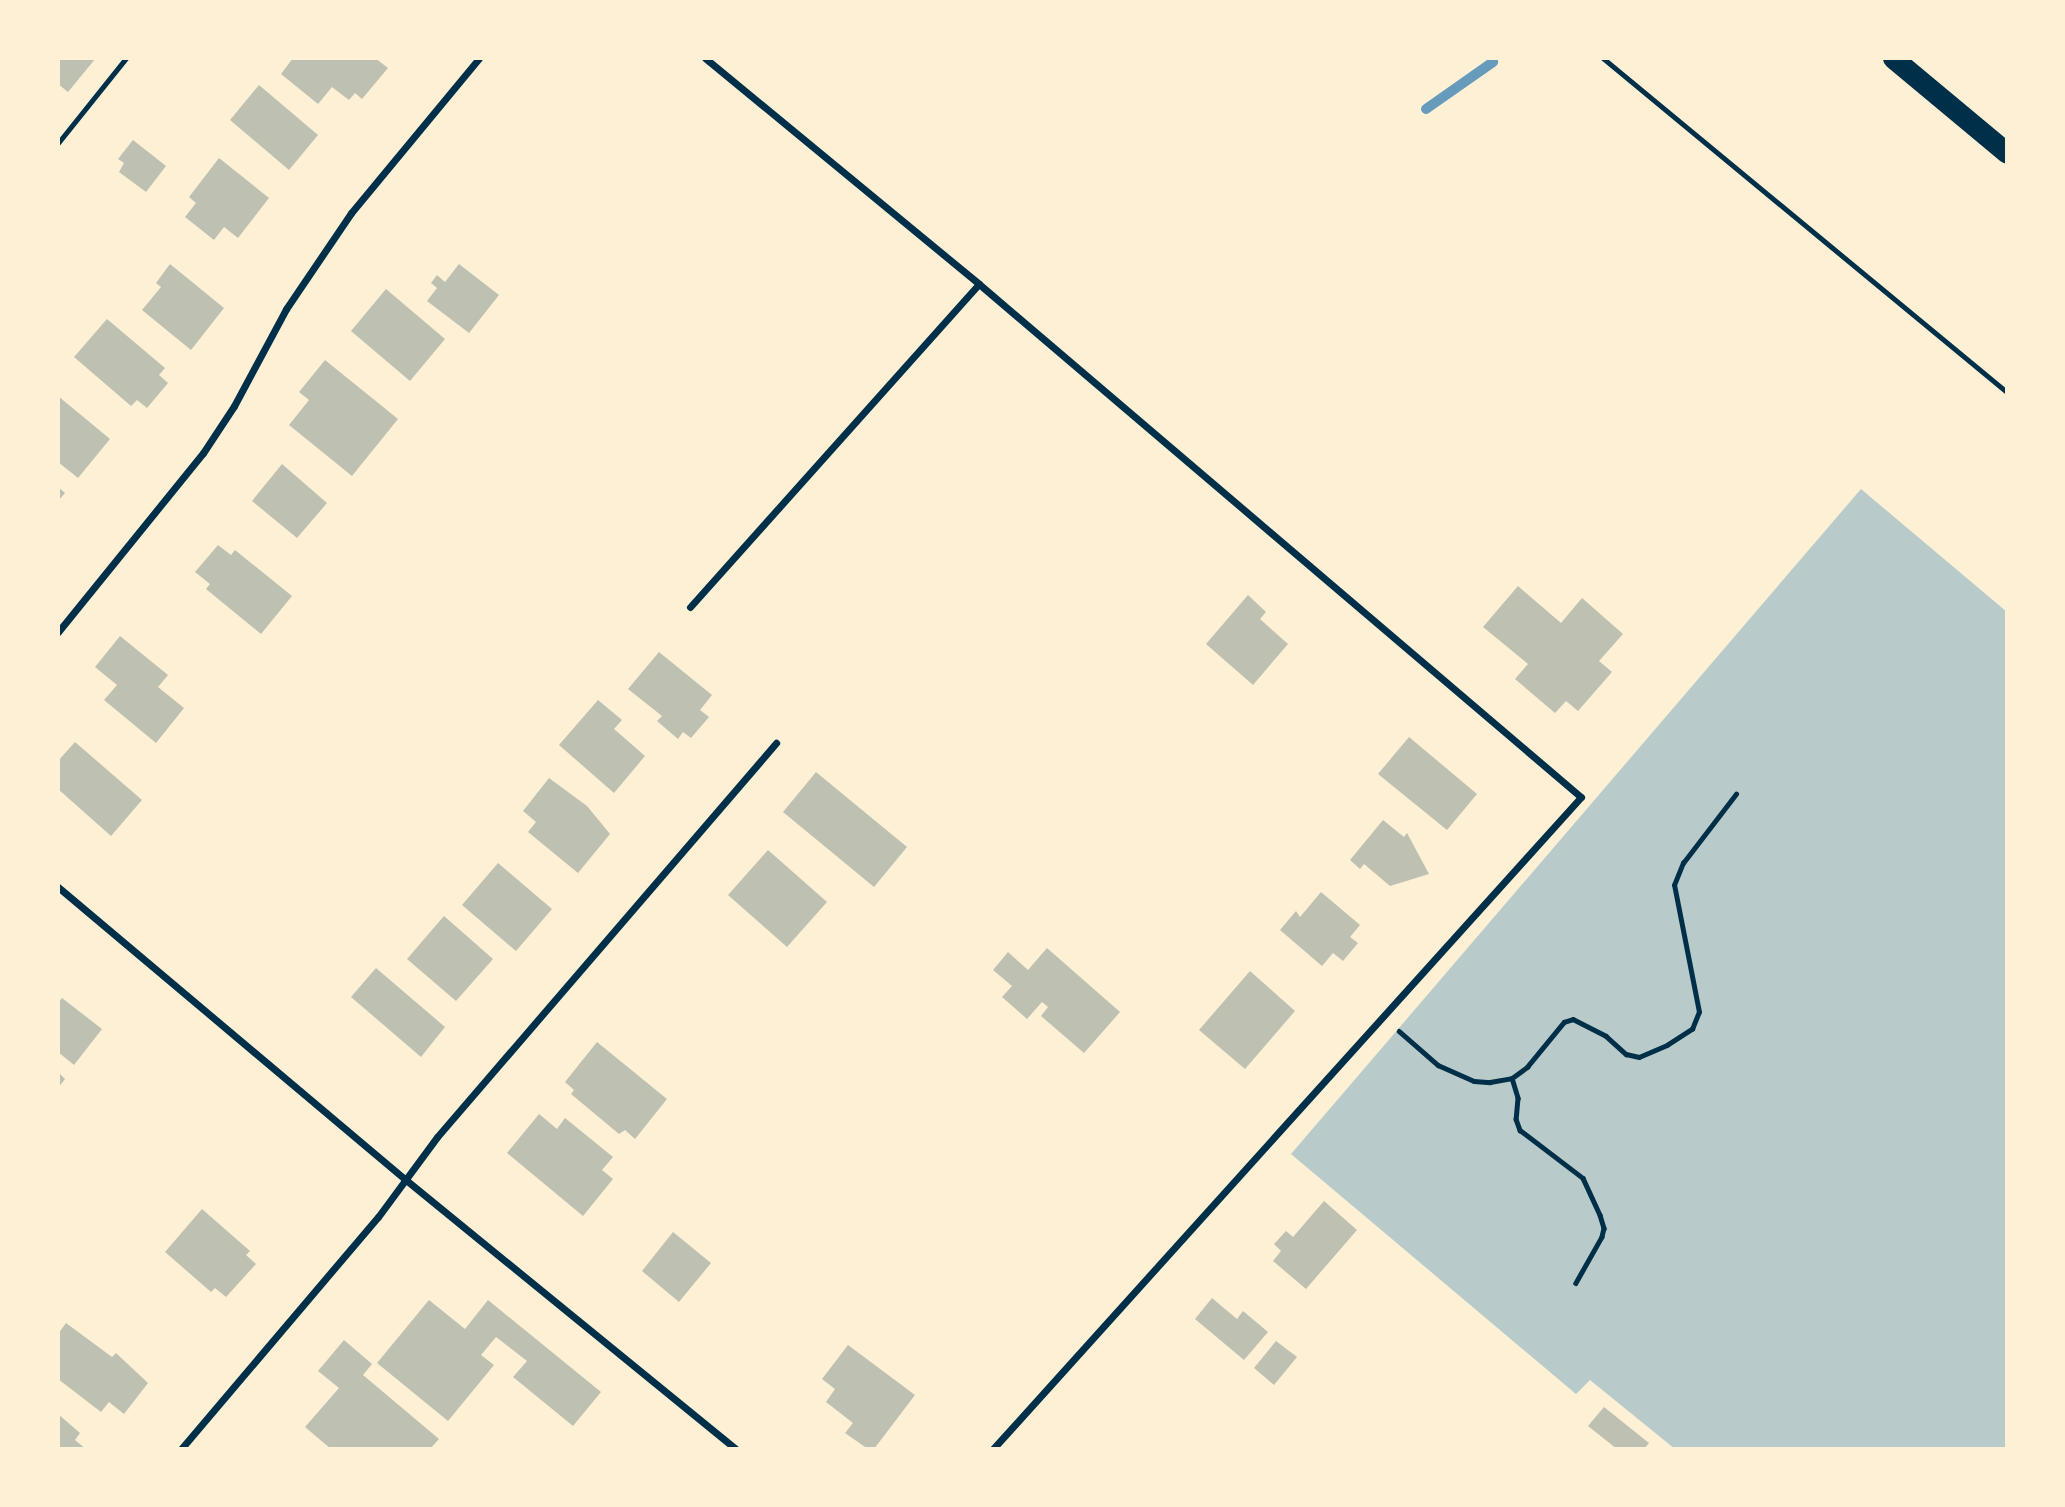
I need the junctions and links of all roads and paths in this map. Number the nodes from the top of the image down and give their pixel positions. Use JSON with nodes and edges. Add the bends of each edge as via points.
{"nodes":[{"id":1,"x":126,"y":58,"type":"edge"},
{"id":2,"x":479,"y":58,"type":"edge"},
{"id":3,"x":705,"y":58,"type":"edge"},
{"id":4,"x":1603,"y":58,"type":"edge"},
{"id":5,"x":1893,"y":58,"type":"edge"},
{"id":6,"x":58,"y":143,"type":"edge"},
{"id":7,"x":2007,"y":153,"type":"edge"},
{"id":8,"x":979,"y":284,"type":"junction"},
{"id":9,"x":2007,"y":391,"type":"edge"},
{"id":10,"x":690,"y":607,"type":"dead end"},
{"id":11,"x":58,"y":632,"type":"edge"},
{"id":12,"x":776,"y":743,"type":"dead end"},
{"id":13,"x":1736,"y":794,"type":"dead end"},
{"id":14,"x":58,"y":887,"type":"edge"},
{"id":15,"x":1383,"y":1016,"type":"junction"},
{"id":16,"x":1512,"y":1078,"type":"junction"},
{"id":17,"x":406,"y":1180,"type":"junction"},
{"id":18,"x":1576,"y":1283,"type":"dead end"},
{"id":19,"x":181,"y":1449,"type":"edge"},
{"id":20,"x":736,"y":1449,"type":"edge"},
{"id":21,"x":993,"y":1449,"type":"edge"}],
"edges":[{"from":1,"to":6,"type":"lane"},
{"from":2,"to":11,"type":"street","via":[[351,213],[286,309],[203,453]]},
{"from":3,"to":8,"type":"street"},
{"from":4,"to":9,"type":"path"},
{"from":5,"to":7,"type":"highway"},
{"from":8,"to":10,"type":"street"},
{"from":8,"to":15,"type":"street","via":[[1581,797]]},
{"from":12,"to":17,"type":"street","via":[[437,1137]]},
{"from":13,"to":16,"type":"path","via":[[1683,863],[1674,885],[1699,1012],[1692,1029],[1639,1057],[1626,1054],[1606,1036],[1573,1020],[1564,1022],[1527,1067]]},
{"from":14,"to":17,"type":"street"},
{"from":15,"to":16,"type":"path","via":[[1455,1074],[1490,1082]]},
{"from":15,"to":21,"type":"street"},
{"from":16,"to":18,"type":"path","via":[[1520,1130],[1583,1178],[1600,1215],[1602,1237]]},
{"from":17,"to":19,"type":"street"},
{"from":17,"to":20,"type":"street"}]}
